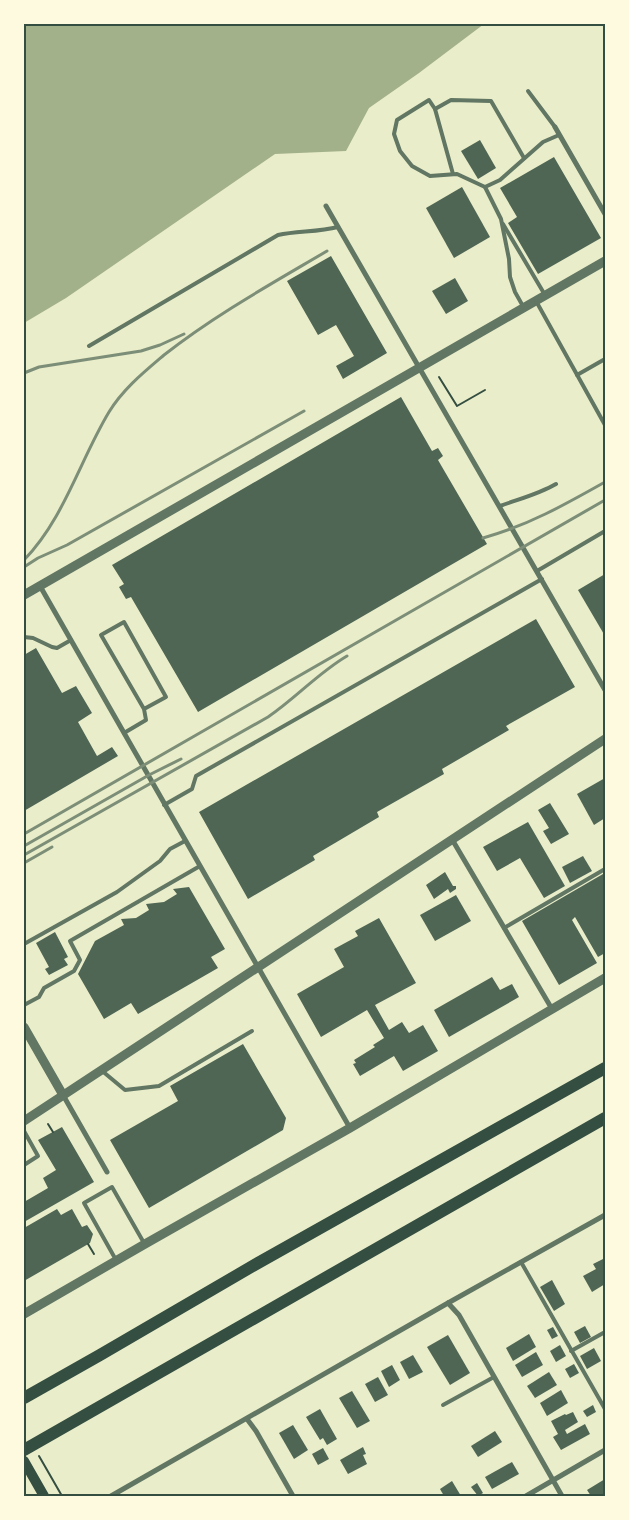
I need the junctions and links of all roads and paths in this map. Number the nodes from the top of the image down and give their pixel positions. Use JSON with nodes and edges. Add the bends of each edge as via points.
{"nodes":[{"id":1,"x":528,"y":91,"type":"dead end"},
{"id":2,"x":435,"y":109,"type":"junction"},
{"id":3,"x":555,"y":127,"type":"joint"},
{"id":4,"x":559,"y":135,"type":"junction"},
{"id":5,"x":524,"y":158,"type":"junction"},
{"id":6,"x":453,"y":174,"type":"junction"},
{"id":7,"x":485,"y":188,"type":"junction"},
{"id":8,"x":326,"y":206,"type":"dead end"},
{"id":9,"x":605,"y":214,"type":"edge"},
{"id":10,"x":501,"y":219,"type":"junction"},
{"id":11,"x":338,"y":227,"type":"junction"},
{"id":12,"x":605,"y":261,"type":"edge"},
{"id":13,"x":545,"y":295,"type":"junction"},
{"id":14,"x":536,"y":301,"type":"junction"},
{"id":15,"x":524,"y":308,"type":"junction"},
{"id":16,"x":89,"y":346,"type":"dead end"},
{"id":17,"x":605,"y":358,"type":"edge"},
{"id":18,"x":419,"y":368,"type":"junction"},
{"id":19,"x":577,"y":375,"type":"junction"},
{"id":20,"x":439,"y":377,"type":"dead end"},
{"id":21,"x":485,"y":390,"type":"dead end"},
{"id":22,"x":605,"y":425,"type":"edge"},
{"id":23,"x":556,"y":484,"type":"dead end"},
{"id":24,"x":500,"y":506,"type":"junction"},
{"id":25,"x":605,"y":531,"type":"edge"},
{"id":26,"x":537,"y":570,"type":"junction"},
{"id":27,"x":542,"y":579,"type":"junction"},
{"id":28,"x":40,"y":586,"type":"junction"},
{"id":29,"x":24,"y":595,"type":"edge"},
{"id":30,"x":24,"y":637,"type":"edge"},
{"id":31,"x":71,"y":640,"type":"junction"},
{"id":32,"x":605,"y":690,"type":"edge"},
{"id":33,"x":144,"y":709,"type":"junction"},
{"id":34,"x":124,"y":733,"type":"junction"},
{"id":35,"x":605,"y":739,"type":"edge"},
{"id":36,"x":164,"y":805,"type":"junction"},
{"id":37,"x":185,"y":841,"type":"junction"},
{"id":38,"x":453,"y":841,"type":"junction"},
{"id":39,"x":200,"y":866,"type":"junction"},
{"id":40,"x":605,"y":869,"type":"edge"},
{"id":41,"x":504,"y":928,"type":"junction"},
{"id":42,"x":24,"y":944,"type":"edge"},
{"id":43,"x":257,"y":967,"type":"junction"},
{"id":44,"x":605,"y":978,"type":"edge"},
{"id":45,"x":24,"y":1005,"type":"edge"},
{"id":46,"x":552,"y":1009,"type":"junction"},
{"id":47,"x":24,"y":1027,"type":"edge"},
{"id":48,"x":252,"y":1031,"type":"dead end"},
{"id":49,"x":605,"y":1068,"type":"edge"},
{"id":50,"x":101,"y":1070,"type":"junction"},
{"id":51,"x":63,"y":1095,"type":"junction"},
{"id":52,"x":605,"y":1118,"type":"edge"},
{"id":53,"x":24,"y":1121,"type":"edge"},
{"id":54,"x":48,"y":1124,"type":"dead end"},
{"id":55,"x":350,"y":1128,"type":"junction"},
{"id":56,"x":24,"y":1131,"type":"edge"},
{"id":57,"x":52,"y":1132,"type":"dead end"},
{"id":58,"x":24,"y":1164,"type":"edge"},
{"id":59,"x":107,"y":1172,"type":"dead end"},
{"id":60,"x":605,"y":1215,"type":"edge"},
{"id":61,"x":88,"y":1244,"type":"dead end"},
{"id":62,"x":145,"y":1244,"type":"junction"},
{"id":63,"x":94,"y":1254,"type":"dead end"},
{"id":64,"x":116,"y":1260,"type":"junction"},
{"id":65,"x":521,"y":1262,"type":"junction"},
{"id":66,"x":448,"y":1303,"type":"junction"},
{"id":67,"x":24,"y":1314,"type":"edge"},
{"id":68,"x":605,"y":1332,"type":"edge"},
{"id":69,"x":572,"y":1351,"type":"junction"},
{"id":70,"x":494,"y":1377,"type":"junction"},
{"id":71,"x":24,"y":1398,"type":"edge"},
{"id":72,"x":443,"y":1405,"type":"dead end"},
{"id":73,"x":605,"y":1409,"type":"edge"},
{"id":74,"x":248,"y":1419,"type":"junction"},
{"id":75,"x":24,"y":1450,"type":"edge"},
{"id":76,"x":605,"y":1450,"type":"edge"},
{"id":77,"x":38,"y":1455,"type":"dead end"},
{"id":78,"x":24,"y":1462,"type":"edge"},
{"id":79,"x":553,"y":1480,"type":"junction"},
{"id":80,"x":44,"y":1496,"type":"edge"},
{"id":81,"x":62,"y":1496,"type":"edge"},
{"id":82,"x":111,"y":1496,"type":"edge"},
{"id":83,"x":293,"y":1496,"type":"edge"},
{"id":84,"x":526,"y":1496,"type":"edge"},
{"id":85,"x":562,"y":1496,"type":"edge"}],
"edges":[{"from":1,"to":3,"type":"lane"},
{"from":2,"to":5,"type":"lane","via":[[450,100],[491,101]]},
{"from":2,"to":6,"type":"lane"},
{"from":2,"to":6,"type":"lane","via":[[429,100],[397,120],[394,134],[400,151],[412,166],[430,176]]},
{"from":3,"to":4,"type":"street"},
{"from":4,"to":5,"type":"lane"},
{"from":4,"to":9,"type":"street"},
{"from":5,"to":7,"type":"lane","via":[[500,180]]},
{"from":6,"to":7,"type":"lane"},
{"from":7,"to":10,"type":"lane"},
{"from":8,"to":11,"type":"street"},
{"from":10,"to":13,"type":"lane"},
{"from":10,"to":15,"type":"lane","via":[[510,277]]},
{"from":11,"to":16,"type":"lane","via":[[278,235]]},
{"from":11,"to":18,"type":"street"},
{"from":12,"to":13,"type":"street"},
{"from":13,"to":14,"type":"street"},
{"from":14,"to":15,"type":"street"},
{"from":14,"to":19,"type":"lane"},
{"from":15,"to":18,"type":"street"},
{"from":17,"to":19,"type":"lane"},
{"from":18,"to":24,"type":"street"},
{"from":18,"to":28,"type":"street"},
{"from":19,"to":22,"type":"lane"},
{"from":20,"to":21,"type":"path","via":[[457,406]]},
{"from":23,"to":24,"type":"lane","via":[[540,493]]},
{"from":24,"to":26,"type":"street"},
{"from":25,"to":26,"type":"lane"},
{"from":26,"to":27,"type":"street"},
{"from":27,"to":32,"type":"street"},
{"from":27,"to":36,"type":"lane","via":[[196,776],[192,789]]},
{"from":28,"to":29,"type":"street"},
{"from":28,"to":31,"type":"street"},
{"from":30,"to":31,"type":"lane","via":[[57,648]]},
{"from":31,"to":34,"type":"street"},
{"from":33,"to":33,"type":"lane","via":[[101,635],[124,622],[166,697]]},
{"from":33,"to":34,"type":"lane","via":[[146,720]]},
{"from":34,"to":36,"type":"street"},
{"from":35,"to":38,"type":"street"},
{"from":36,"to":37,"type":"street"},
{"from":37,"to":39,"type":"street"},
{"from":37,"to":42,"type":"lane","via":[[170,849],[160,861],[117,892]]},
{"from":38,"to":41,"type":"street"},
{"from":38,"to":43,"type":"street"},
{"from":39,"to":43,"type":"street"},
{"from":39,"to":45,"type":"lane","via":[[70,941],[80,960],[74,971],[44,988],[39,997]]},
{"from":40,"to":41,"type":"lane"},
{"from":41,"to":46,"type":"street"},
{"from":43,"to":50,"type":"street"},
{"from":43,"to":55,"type":"street"},
{"from":44,"to":46,"type":"street"},
{"from":46,"to":55,"type":"street"},
{"from":47,"to":51,"type":"street"},
{"from":48,"to":50,"type":"lane","via":[[160,1086],[125,1090]]},
{"from":49,"to":71,"type":"highway","via":[[283,1248]]},
{"from":50,"to":51,"type":"street"},
{"from":51,"to":53,"type":"street"},
{"from":51,"to":59,"type":"street"},
{"from":52,"to":75,"type":"highway"},
{"from":54,"to":57,"type":"path"},
{"from":55,"to":62,"type":"street"},
{"from":56,"to":58,"type":"lane","via":[[38,1156]]},
{"from":60,"to":65,"type":"street"},
{"from":61,"to":63,"type":"path"},
{"from":62,"to":64,"type":"street"},
{"from":62,"to":64,"type":"lane","via":[[112,1187],[84,1203]]},
{"from":64,"to":67,"type":"street"},
{"from":65,"to":66,"type":"street"},
{"from":65,"to":69,"type":"lane"},
{"from":66,"to":70,"type":"street","via":[[459,1315]]},
{"from":66,"to":74,"type":"street"},
{"from":68,"to":69,"type":"lane"},
{"from":69,"to":73,"type":"lane"},
{"from":70,"to":72,"type":"lane"},
{"from":70,"to":79,"type":"street"},
{"from":74,"to":82,"type":"street"},
{"from":74,"to":83,"type":"street"},
{"from":76,"to":79,"type":"street"},
{"from":77,"to":81,"type":"path"},
{"from":78,"to":80,"type":"main road"},
{"from":79,"to":84,"type":"street"},
{"from":79,"to":85,"type":"street"}]}
